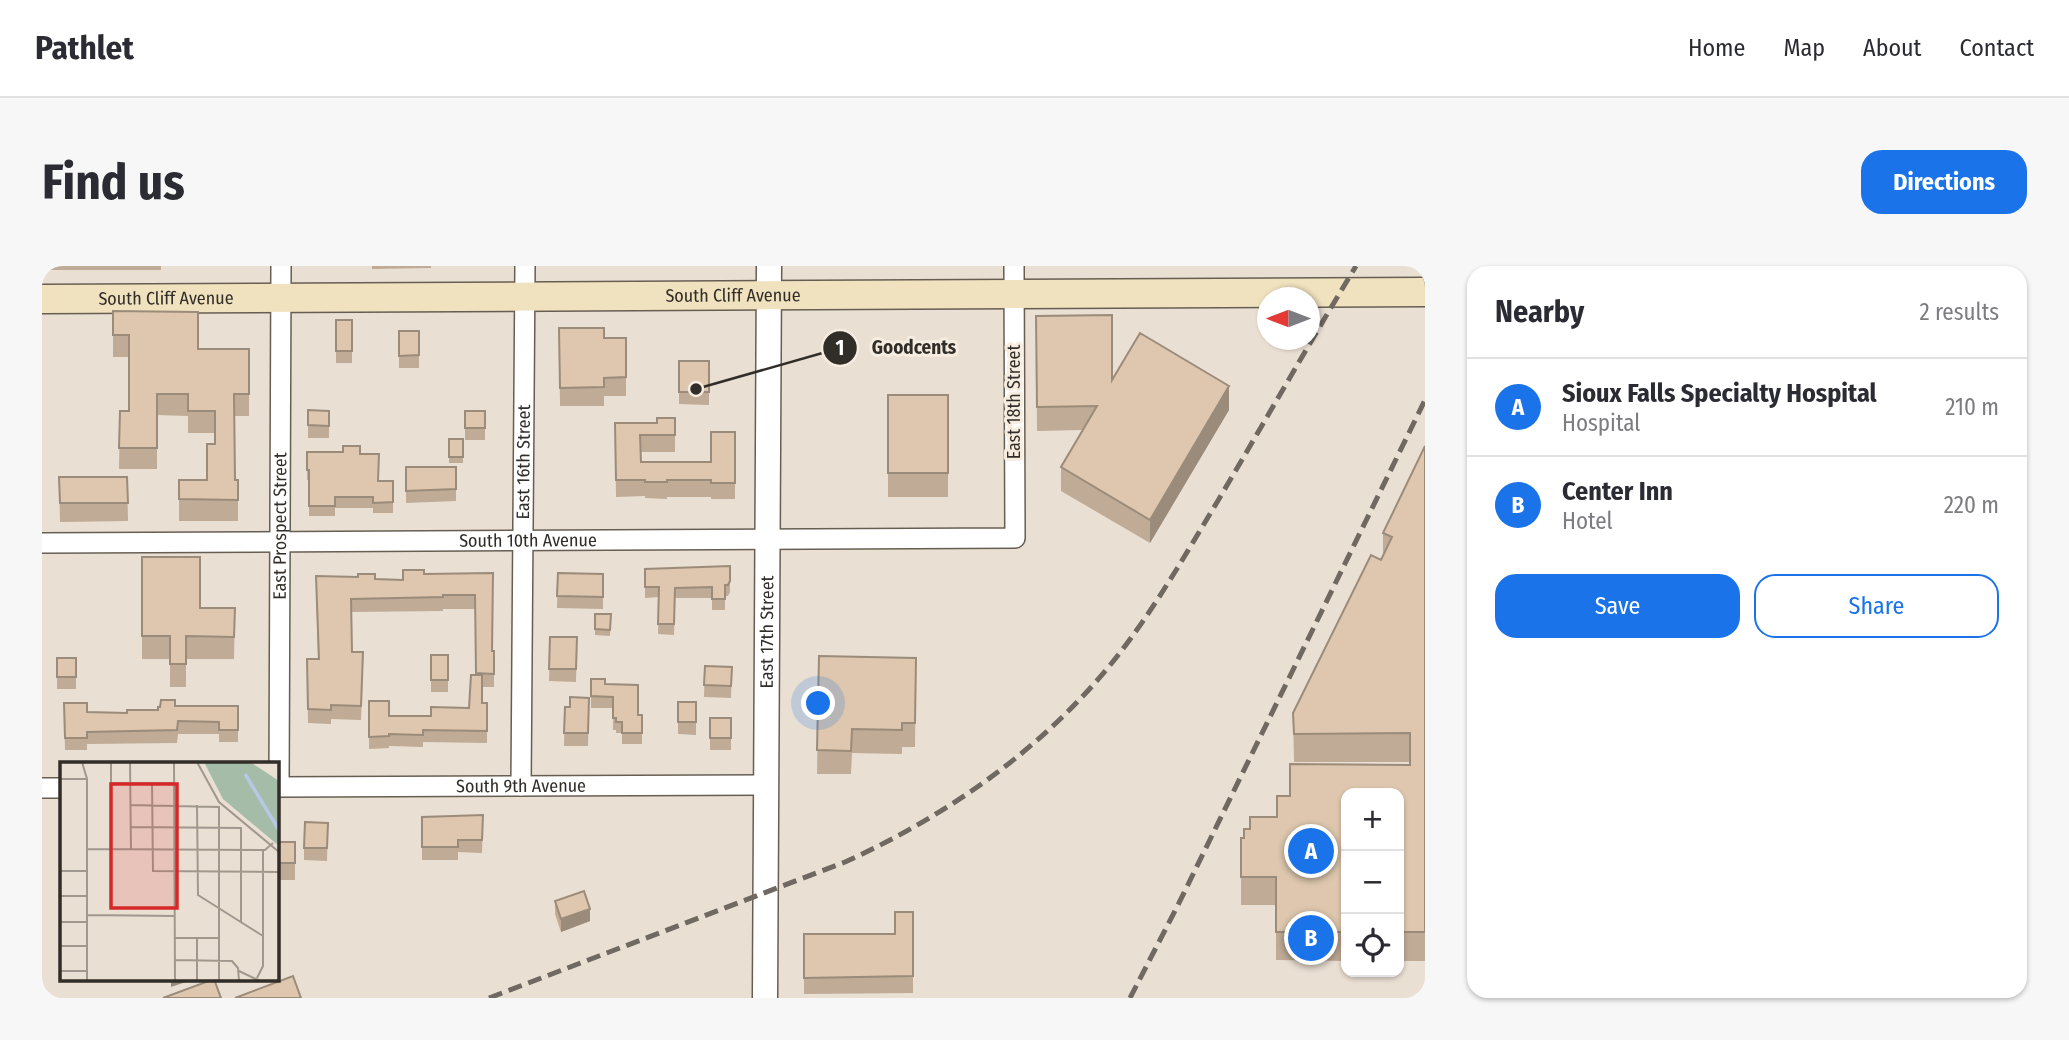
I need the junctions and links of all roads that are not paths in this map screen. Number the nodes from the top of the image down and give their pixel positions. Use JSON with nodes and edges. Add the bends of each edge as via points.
{"nodes":[{"id":1,"x":281,"y":266,"type":"edge"},
{"id":2,"x":525,"y":266,"type":"edge"},
{"id":3,"x":769,"y":266,"type":"edge"},
{"id":4,"x":1013,"y":266,"type":"edge"},
{"id":5,"x":1425,"y":292,"type":"edge"},
{"id":6,"x":1013,"y":294,"type":"junction"},
{"id":7,"x":769,"y":295,"type":"junction"},
{"id":8,"x":525,"y":297,"type":"junction"},
{"id":9,"x":42,"y":299,"type":"edge"},
{"id":10,"x":281,"y":299,"type":"junction"},
{"id":11,"x":1015,"y":538,"type":"joint"},
{"id":12,"x":769,"y":539,"type":"junction"},
{"id":13,"x":522,"y":541,"type":"junction"},
{"id":14,"x":42,"y":543,"type":"edge"},
{"id":15,"x":278,"y":543,"type":"junction"},
{"id":16,"x":766,"y":785,"type":"junction"},
{"id":17,"x":521,"y":786,"type":"junction"},
{"id":18,"x":278,"y":787,"type":"edge"},
{"id":19,"x":42,"y":788,"type":"edge"},
{"id":20,"x":60,"y":788,"type":"edge"},
{"id":21,"x":765,"y":998,"type":"edge"}],
"edges":[{"from":1,"to":10,"type":"street","name":"East Prospect Street"},
{"from":2,"to":8,"type":"street","name":"East 16th Street"},
{"from":3,"to":7,"type":"street","name":"East 17th Street"},
{"from":4,"to":6,"type":"street","name":"East 18th Street"},
{"from":5,"to":6,"type":"main road","name":"South Cliff Avenue"},
{"from":6,"to":7,"type":"main road","name":"South Cliff Avenue"},
{"from":6,"to":11,"type":"street","name":"East 18th Street"},
{"from":7,"to":8,"type":"main road","name":"South Cliff Avenue"},
{"from":7,"to":12,"type":"street","name":"East 17th Street"},
{"from":8,"to":10,"type":"main road","name":"South Cliff Avenue"},
{"from":8,"to":13,"type":"street","name":"East 16th Street"},
{"from":9,"to":10,"type":"main road","name":"South Cliff Avenue"},
{"from":10,"to":15,"type":"street","name":"East Prospect Street"},
{"from":11,"to":12,"type":"street","name":"South 10th Avenue"},
{"from":12,"to":13,"type":"street","name":"South 10th Avenue"},
{"from":12,"to":16,"type":"street","name":"East 17th Street"},
{"from":13,"to":15,"type":"street","name":"South 10th Avenue"},
{"from":13,"to":17,"type":"street","name":"East 16th Street"},
{"from":14,"to":15,"type":"street","name":"South 10th Avenue"},
{"from":15,"to":18,"type":"street","name":"East Prospect Street"},
{"from":16,"to":17,"type":"street","name":"South 9th Avenue"},
{"from":16,"to":21,"type":"street","name":"East 17th Street"},
{"from":17,"to":18,"type":"street","name":"South 9th Avenue"},
{"from":19,"to":20,"type":"street"}]}
